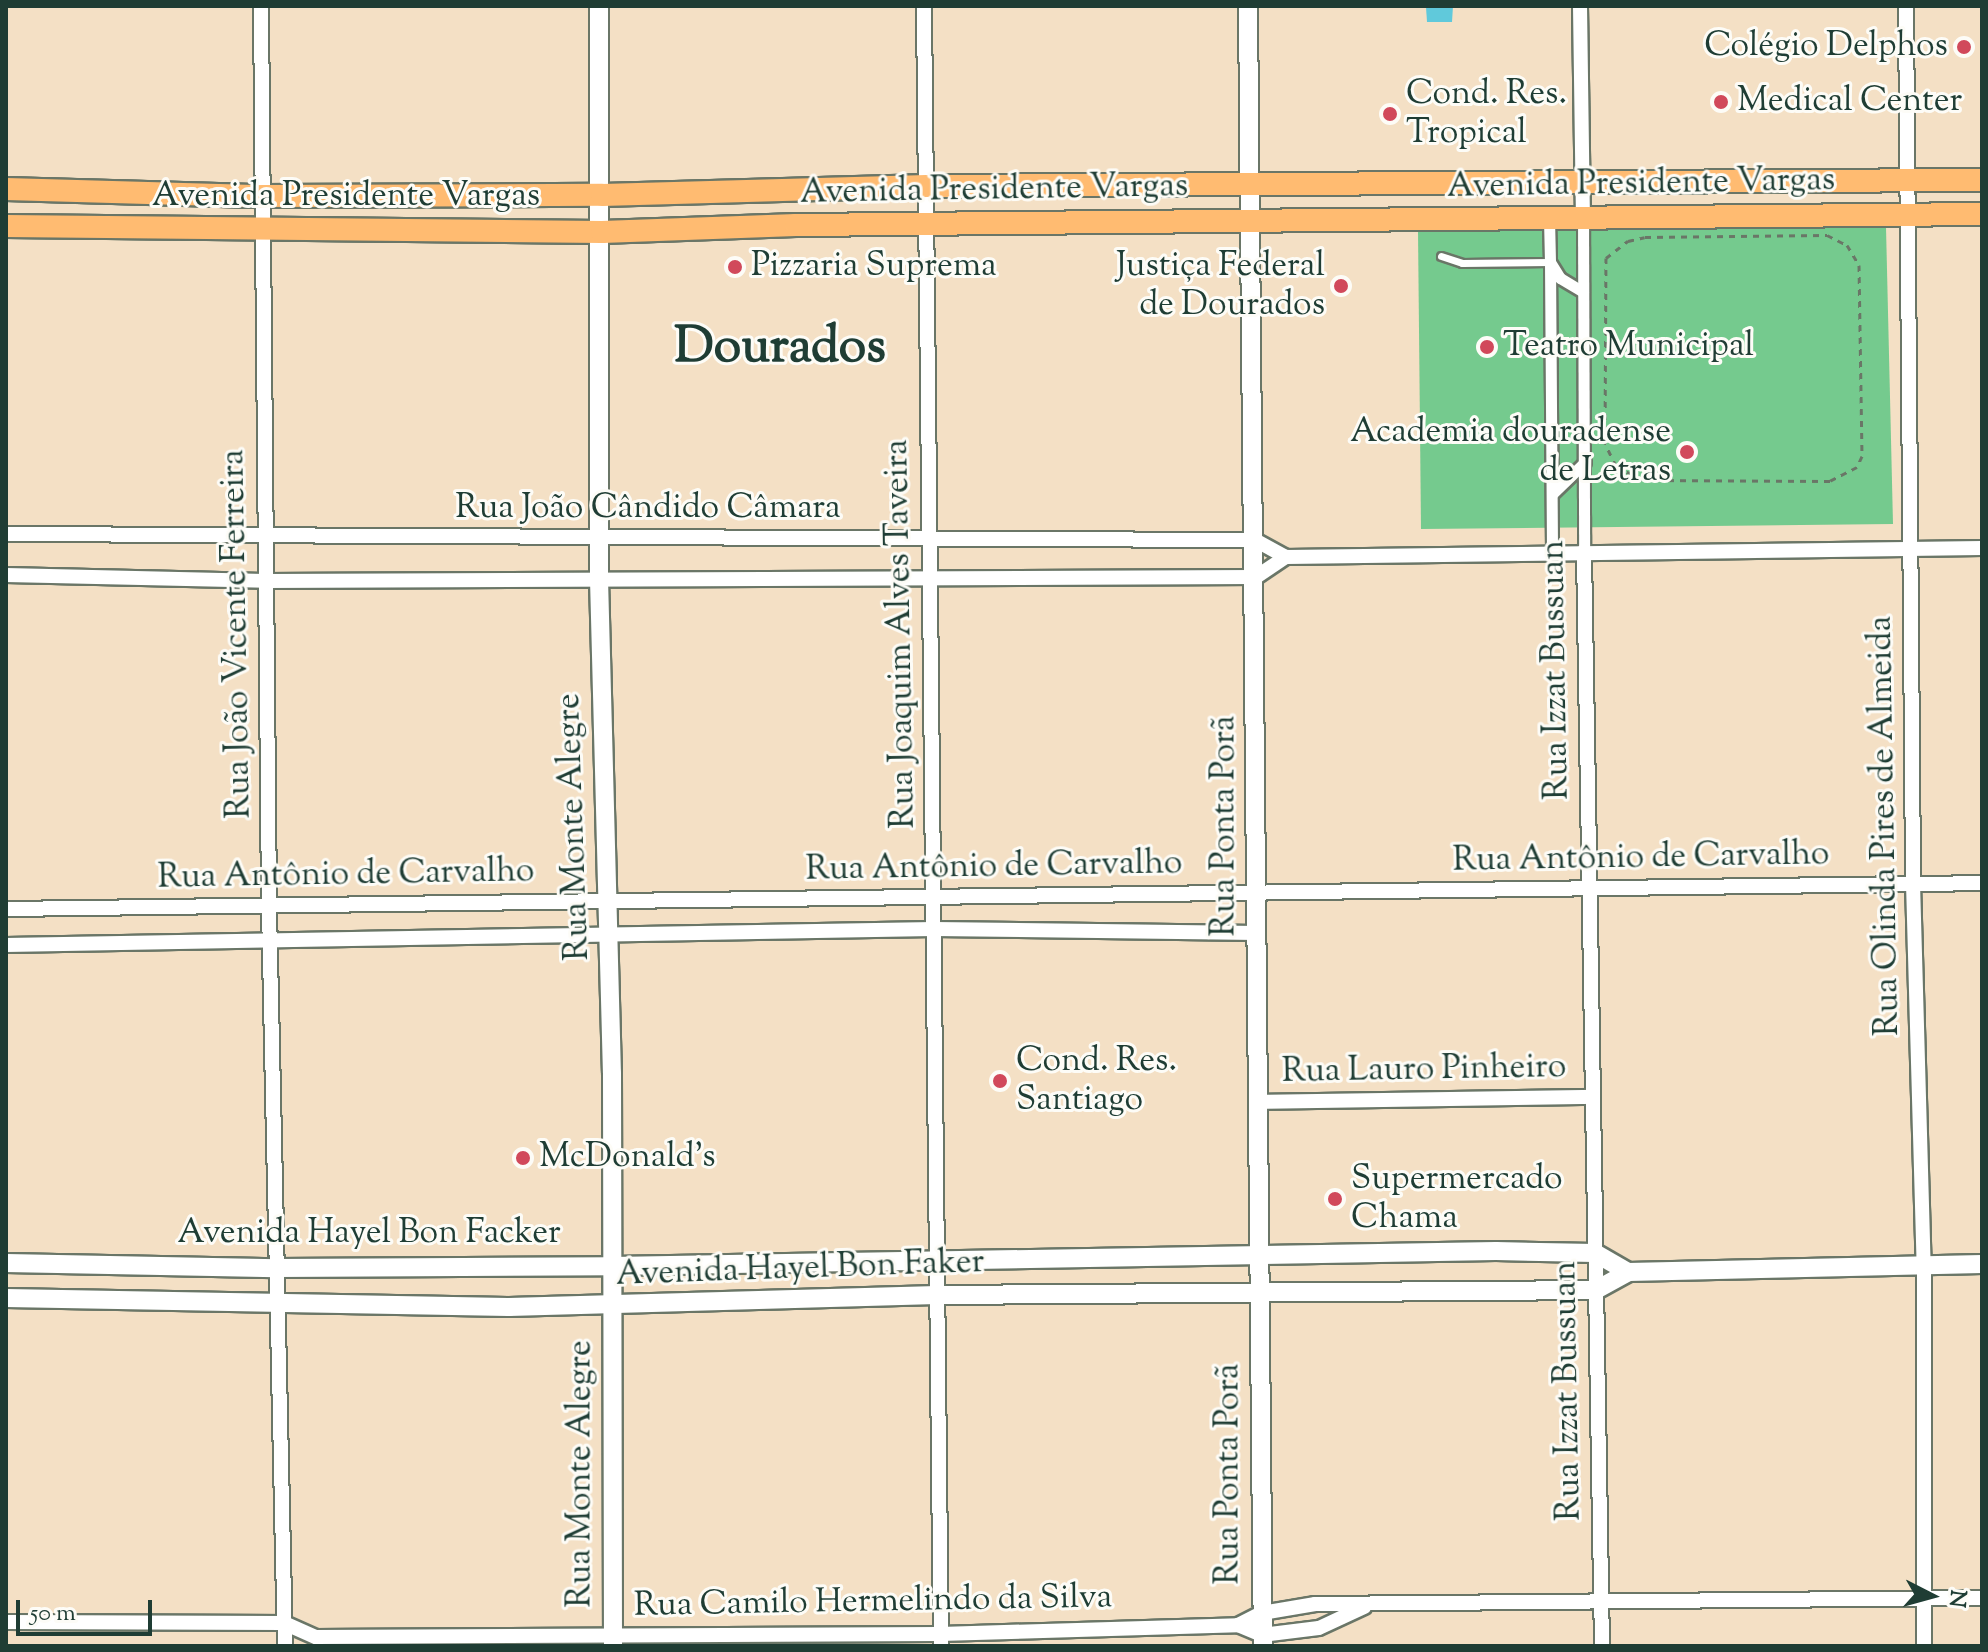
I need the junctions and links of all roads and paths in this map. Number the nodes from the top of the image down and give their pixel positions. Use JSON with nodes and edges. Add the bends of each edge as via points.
{"nodes":[{"id":1,"x":261,"y":6,"type":"edge"},
{"id":2,"x":599,"y":6,"type":"edge"},
{"id":3,"x":924,"y":6,"type":"edge"},
{"id":4,"x":1248,"y":6,"type":"edge"},
{"id":5,"x":1580,"y":6,"type":"edge"},
{"id":6,"x":1906,"y":6,"type":"edge"},
{"id":7,"x":1908,"y":180,"type":"junction"},
{"id":8,"x":1982,"y":180,"type":"edge"},
{"id":9,"x":1251,"y":182,"type":"junction"},
{"id":10,"x":1583,"y":184,"type":"junction"},
{"id":11,"x":927,"y":186,"type":"junction"},
{"id":12,"x":6,"y":189,"type":"edge"},
{"id":13,"x":602,"y":195,"type":"junction"},
{"id":14,"x":263,"y":196,"type":"junction"},
{"id":15,"x":355,"y":196,"type":"junction"},
{"id":16,"x":1982,"y":214,"type":"edge"},
{"id":17,"x":1908,"y":215,"type":"junction"},
{"id":18,"x":1549,"y":218,"type":"junction"},
{"id":19,"x":1583,"y":218,"type":"junction"},
{"id":20,"x":1252,"y":221,"type":"junction"},
{"id":21,"x":928,"y":225,"type":"junction"},
{"id":22,"x":6,"y":226,"type":"edge"},
{"id":23,"x":263,"y":232,"type":"junction"},
{"id":24,"x":354,"y":232,"type":"junction"},
{"id":25,"x":602,"y":232,"type":"junction"},
{"id":26,"x":1441,"y":256,"type":"dead end"},
{"id":27,"x":1550,"y":262,"type":"junction"},
{"id":28,"x":1583,"y":292,"type":"junction"},
{"id":29,"x":1605,"y":443,"type":"joint"},
{"id":30,"x":1585,"y":462,"type":"junction"},
{"id":31,"x":1552,"y":494,"type":"junction"},
{"id":32,"x":6,"y":534,"type":"edge"},
{"id":33,"x":599,"y":538,"type":"junction"},
{"id":34,"x":266,"y":539,"type":"junction"},
{"id":35,"x":929,"y":539,"type":"junction"},
{"id":36,"x":1255,"y":540,"type":"junction"},
{"id":37,"x":1913,"y":548,"type":"junction"},
{"id":38,"x":1982,"y":548,"type":"edge"},
{"id":39,"x":1552,"y":551,"type":"junction"},
{"id":40,"x":1584,"y":551,"type":"junction"},
{"id":41,"x":1286,"y":557,"type":"junction"},
{"id":42,"x":6,"y":575,"type":"edge"},
{"id":43,"x":1256,"y":577,"type":"junction"},
{"id":44,"x":599,"y":579,"type":"junction"},
{"id":45,"x":930,"y":580,"type":"junction"},
{"id":46,"x":265,"y":581,"type":"junction"},
{"id":47,"x":1913,"y":883,"type":"junction"},
{"id":48,"x":1982,"y":883,"type":"edge"},
{"id":49,"x":1589,"y":890,"type":"junction"},
{"id":50,"x":1258,"y":895,"type":"junction"},
{"id":51,"x":934,"y":897,"type":"junction"},
{"id":52,"x":608,"y":902,"type":"junction"},
{"id":53,"x":269,"y":908,"type":"junction"},
{"id":54,"x":6,"y":909,"type":"edge"},
{"id":55,"x":934,"y":929,"type":"junction"},
{"id":56,"x":1257,"y":933,"type":"junction"},
{"id":57,"x":609,"y":935,"type":"junction"},
{"id":58,"x":270,"y":937,"type":"junction"},
{"id":59,"x":6,"y":945,"type":"edge"},
{"id":60,"x":1592,"y":1097,"type":"junction"},
{"id":61,"x":1258,"y":1102,"type":"junction"},
{"id":62,"x":1595,"y":1253,"type":"junction"},
{"id":63,"x":1259,"y":1255,"type":"junction"},
{"id":64,"x":936,"y":1257,"type":"junction"},
{"id":65,"x":6,"y":1263,"type":"edge"},
{"id":66,"x":1982,"y":1264,"type":"edge"},
{"id":67,"x":1924,"y":1265,"type":"junction"},
{"id":68,"x":612,"y":1266,"type":"junction"},
{"id":69,"x":277,"y":1268,"type":"junction"},
{"id":70,"x":1628,"y":1272,"type":"junction"},
{"id":71,"x":1596,"y":1290,"type":"junction"},
{"id":72,"x":1260,"y":1294,"type":"junction"},
{"id":73,"x":937,"y":1295,"type":"junction"},
{"id":74,"x":6,"y":1298,"type":"edge"},
{"id":75,"x":277,"y":1304,"type":"junction"},
{"id":76,"x":613,"y":1306,"type":"junction"},
{"id":77,"x":1982,"y":1598,"type":"edge"},
{"id":78,"x":1923,"y":1600,"type":"junction"},
{"id":79,"x":1601,"y":1601,"type":"junction"},
{"id":80,"x":1364,"y":1607,"type":"junction"},
{"id":81,"x":1262,"y":1613,"type":"junction"},
{"id":82,"x":6,"y":1622,"type":"edge"},
{"id":83,"x":284,"y":1623,"type":"junction"},
{"id":84,"x":1238,"y":1625,"type":"junction"},
{"id":85,"x":316,"y":1637,"type":"junction"},
{"id":86,"x":940,"y":1640,"type":"edge"},
{"id":87,"x":1262,"y":1640,"type":"edge"},
{"id":88,"x":613,"y":1641,"type":"edge"},
{"id":89,"x":285,"y":1646,"type":"edge"},
{"id":90,"x":301,"y":1646,"type":"edge"},
{"id":91,"x":1602,"y":1646,"type":"edge"},
{"id":92,"x":1924,"y":1646,"type":"edge"}],
"edges":[{"from":1,"to":14,"type":"street","name":"Rua João Vicente Ferreira"},
{"from":2,"to":13,"type":"street","name":"Rua Monte Alegre"},
{"from":3,"to":11,"type":"street","name":"Rua Joaquim Alves Taveira"},
{"from":4,"to":9,"type":"street","name":"Rua Ponta Porã"},
{"from":5,"to":10,"type":"street","name":"Rua Izzat Bussuan"},
{"from":6,"to":7,"type":"street","name":"Rua Olinda Pires de Almeida"},
{"from":7,"to":8,"type":"main road","name":"Avenida Presidente Vargas"},
{"from":7,"to":10,"type":"main road","name":"Avenida Presidente Vargas"},
{"from":7,"to":17,"type":"street","name":"Rua Olinda Pires de Almeida"},
{"from":9,"to":10,"type":"main road","name":"Avenida Presidente Vargas"},
{"from":9,"to":11,"type":"main road","name":"Avenida Presidente Vargas"},
{"from":9,"to":20,"type":"street","name":"Rua Ponta Porã"},
{"from":10,"to":19,"type":"street","name":"Rua Izzat Bussuan"},
{"from":11,"to":13,"type":"main road","name":"Avenida Presidente Vargas"},
{"from":11,"to":21,"type":"street","name":"Rua Joaquim Alves Taveira"},
{"from":12,"to":14,"type":"main road","name":"Avenida Presidente Vargas"},
{"from":13,"to":15,"type":"main road","name":"Avenida Presidente Vargas"},
{"from":13,"to":25,"type":"street","name":"Rua Monte Alegre"},
{"from":14,"to":15,"type":"main road","name":"Avenida Presidente Vargas"},
{"from":14,"to":23,"type":"street","name":"Rua João Vicente Ferreira"},
{"from":15,"to":24,"type":"main road"},
{"from":16,"to":17,"type":"main road","name":"Avenida Presidente Vargas"},
{"from":17,"to":19,"type":"main road","name":"Avenida Presidente Vargas"},
{"from":17,"to":37,"type":"street","name":"Rua Olinda Pires de Almeida"},
{"from":18,"to":19,"type":"main road","name":"Avenida Presidente Vargas"},
{"from":18,"to":20,"type":"main road","name":"Avenida Presidente Vargas"},
{"from":18,"to":27,"type":"street","name":"Rua Izzat Bussuan"},
{"from":19,"to":28,"type":"street","name":"Rua Izzat Bussuan"},
{"from":20,"to":21,"type":"main road","name":"Avenida Presidente Vargas"},
{"from":20,"to":36,"type":"street","name":"Rua Ponta Porã"},
{"from":21,"to":25,"type":"main road","name":"Avenida Presidente Vargas"},
{"from":21,"to":35,"type":"street","name":"Rua Joaquim Alves Taveira"},
{"from":22,"to":23,"type":"main road","name":"Avenida Presidente Vargas"},
{"from":23,"to":24,"type":"main road","name":"Avenida Presidente Vargas"},
{"from":23,"to":34,"type":"street","name":"Rua João Vicente Ferreira"},
{"from":24,"to":25,"type":"main road","name":"Avenida Presidente Vargas"},
{"from":25,"to":33,"type":"street","name":"Rua Monte Alegre"},
{"from":26,"to":27,"type":"lane","via":[[1462,263]]},
{"from":27,"to":28,"type":"street","via":[[1560,278]]},
{"from":27,"to":31,"type":"street","name":"Rua Izzat Bussuan"},
{"from":28,"to":30,"type":"street","name":"Rua Izzat Bussuan"},
{"from":29,"to":29,"type":"path","via":[[1616,466],[1643,480],[1830,481],[1849,475],[1862,456],[1855,252],[1827,235],[1645,237],[1618,246],[1606,258],[1603,272]]},
{"from":30,"to":31,"type":"street","name":"Rua Izzat Bussuan"},
{"from":30,"to":40,"type":"street","name":"Rua Izzat Bussuan"},
{"from":31,"to":39,"type":"street","name":"Rua Izzat Bussuan"},
{"from":32,"to":34,"type":"street","name":"Rua João Cândido Câmara"},
{"from":33,"to":34,"type":"street","name":"Rua João Cândido Câmara"},
{"from":33,"to":35,"type":"street","name":"Rua João Cândido Câmara"},
{"from":33,"to":44,"type":"street","name":"Rua Monte Alegre"},
{"from":34,"to":46,"type":"street","name":"Rua João Vicente Ferreira"},
{"from":35,"to":36,"type":"street","name":"Rua João Cândido Câmara"},
{"from":35,"to":45,"type":"street","name":"Rua Joaquim Alves Taveira"},
{"from":36,"to":41,"type":"street","name":"Rua João Cândido Câmara"},
{"from":36,"to":43,"type":"street","name":"Rua Ponta Porã"},
{"from":37,"to":38,"type":"street"},
{"from":37,"to":40,"type":"street"},
{"from":37,"to":47,"type":"street","name":"Rua Olinda Pires de Almeida"},
{"from":39,"to":40,"type":"street"},
{"from":39,"to":41,"type":"street"},
{"from":40,"to":49,"type":"street","name":"Rua Izzat Bussuan"},
{"from":41,"to":43,"type":"street"},
{"from":42,"to":46,"type":"street"},
{"from":43,"to":45,"type":"street"},
{"from":43,"to":50,"type":"street","name":"Rua Ponta Porã"},
{"from":44,"to":45,"type":"street"},
{"from":44,"to":46,"type":"street"},
{"from":44,"to":52,"type":"street","name":"Rua Monte Alegre"},
{"from":45,"to":51,"type":"street","name":"Rua Joaquim Alves Taveira"},
{"from":46,"to":53,"type":"street","name":"Rua João Vicente Ferreira"},
{"from":47,"to":48,"type":"street","name":"Rua Antônio de Carvalho"},
{"from":47,"to":49,"type":"street","name":"Rua Antônio de Carvalho"},
{"from":47,"to":67,"type":"street","name":"Rua Olinda Pires de Almeida"},
{"from":49,"to":50,"type":"street","name":"Rua Antônio de Carvalho"},
{"from":49,"to":60,"type":"street","name":"Rua Izzat Bussuan"},
{"from":50,"to":51,"type":"street","name":"Rua Antônio de Carvalho"},
{"from":50,"to":56,"type":"street","name":"Rua Ponta Porã"},
{"from":51,"to":52,"type":"street","name":"Rua Antônio de Carvalho"},
{"from":51,"to":55,"type":"street","name":"Rua Joaquim Alves Taveira"},
{"from":52,"to":53,"type":"street","name":"Rua Antônio de Carvalho"},
{"from":52,"to":57,"type":"street","name":"Rua Monte Alegre"},
{"from":53,"to":54,"type":"street","name":"Rua Antônio de Carvalho"},
{"from":53,"to":58,"type":"street","name":"Rua João Vicente Ferreira"},
{"from":55,"to":56,"type":"street","name":"Rua Antônio de Carvalho"},
{"from":55,"to":57,"type":"street","name":"Rua Antônio de Carvalho"},
{"from":55,"to":64,"type":"street","name":"Rua Joaquim Alves Taveira"},
{"from":56,"to":61,"type":"street","name":"Rua Ponta Porã"},
{"from":57,"to":58,"type":"street","name":"Rua Antônio de Carvalho"},
{"from":57,"to":68,"type":"street","name":"Rua Monte Alegre"},
{"from":58,"to":59,"type":"street","name":"Rua Antônio de Carvalho"},
{"from":58,"to":69,"type":"street","name":"Rua João Vicente Ferreira"},
{"from":60,"to":61,"type":"street","name":"Rua Lauro Pinheiro"},
{"from":60,"to":62,"type":"street","name":"Rua Izzat Bussuan"},
{"from":61,"to":63,"type":"street","name":"Rua Ponta Porã"},
{"from":62,"to":63,"type":"street","name":"Avenida Hayel Bon Facker"},
{"from":62,"to":70,"type":"street"},
{"from":62,"to":71,"type":"street","name":"Rua Izzat Bussuan"},
{"from":63,"to":64,"type":"street","name":"Avenida Hayel Bon Facker"},
{"from":63,"to":72,"type":"street","name":"Rua Ponta Porã"},
{"from":64,"to":68,"type":"street","name":"Avenida Hayel Bon Facker"},
{"from":64,"to":73,"type":"street","name":"Rua Joaquim Alves Taveira"},
{"from":65,"to":69,"type":"street","name":"Avenida Hayel Bon Facker"},
{"from":66,"to":67,"type":"street"},
{"from":67,"to":70,"type":"street"},
{"from":67,"to":78,"type":"street","name":"Rua Olinda Pires de Almeida"},
{"from":68,"to":69,"type":"street","name":"Avenida Hayel Bon Facker"},
{"from":68,"to":76,"type":"street","name":"Rua Monte Alegre"},
{"from":69,"to":75,"type":"street","name":"Rua João Vicente Ferreira"},
{"from":70,"to":71,"type":"street"},
{"from":71,"to":72,"type":"street","name":"Avenida Hayel Bon Faker"},
{"from":71,"to":79,"type":"street","name":"Rua Izzat Bussuan"},
{"from":72,"to":73,"type":"street","name":"Avenida Hayel Bon Faker"},
{"from":72,"to":81,"type":"street","name":"Rua Ponta Porã"},
{"from":73,"to":76,"type":"street","name":"Avenida Hayel Bon Faker"},
{"from":73,"to":86,"type":"street","name":"Rua Joaquim Alves Taveira"},
{"from":74,"to":75,"type":"street","name":"Avenida Hayel Bon Faker"},
{"from":75,"to":76,"type":"street","name":"Avenida Hayel Bon Faker"},
{"from":75,"to":83,"type":"street","name":"Rua João Vicente Ferreira"},
{"from":76,"to":88,"type":"street","name":"Rua Monte Alegre"},
{"from":77,"to":78,"type":"street"},
{"from":78,"to":79,"type":"street"},
{"from":78,"to":92,"type":"street","name":"Rua Olinda Pires de Almeida"},
{"from":79,"to":80,"type":"street"},
{"from":79,"to":91,"type":"street","name":"Rua Izzat Bussuan"},
{"from":80,"to":81,"type":"street","name":"Rua Camilo Hermelindo da Silva","via":[[1315,1604]]},
{"from":80,"to":87,"type":"street","name":"Rua Camilo Hermelindo da Silva","via":[[1319,1628]]},
{"from":81,"to":84,"type":"street","name":"Rua Camilo Hermelindo da Silva"},
{"from":81,"to":87,"type":"street","name":"Rua Ponta Porã"},
{"from":82,"to":83,"type":"street"},
{"from":83,"to":85,"type":"street","name":"Rua Camilo Hermelindo da Silva"},
{"from":83,"to":89,"type":"street","name":"Rua João Vicente Ferreira"},
{"from":84,"to":86,"type":"street","name":"Rua Camilo Hermelindo da Silva"},
{"from":84,"to":87,"type":"street","name":"Rua Camilo Hermelindo da Silva"},
{"from":85,"to":88,"type":"street","name":"Rua Camilo Hermelindo da Silva"},
{"from":85,"to":90,"type":"street"},
{"from":86,"to":88,"type":"street","name":"Rua Camilo Hermelindo da Silva"}]}
